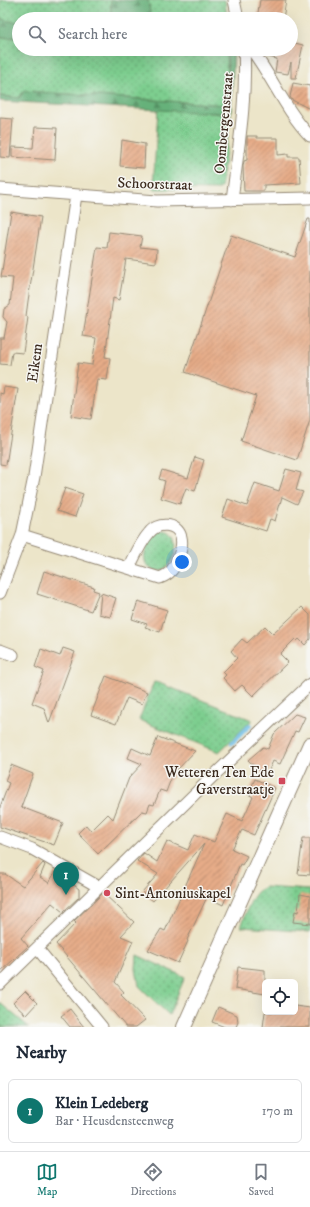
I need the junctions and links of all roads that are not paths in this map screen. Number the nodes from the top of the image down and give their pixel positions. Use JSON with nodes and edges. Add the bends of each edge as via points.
{"nodes":[{"id":1,"x":234,"y":0,"type":"edge"},
{"id":2,"x":237,"y":12,"type":"edge"},
{"id":3,"x":244,"y":56,"type":"edge"},
{"id":4,"x":257,"y":56,"type":"edge"},
{"id":5,"x":310,"y":136,"type":"edge"},
{"id":6,"x":0,"y":189,"type":"edge"},
{"id":7,"x":76,"y":195,"type":"junction"},
{"id":8,"x":310,"y":198,"type":"edge"},
{"id":9,"x":232,"y":200,"type":"junction"},
{"id":10,"x":22,"y":535,"type":"junction"},
{"id":11,"x":129,"y":568,"type":"junction"},
{"id":12,"x":0,"y":593,"type":"edge"},
{"id":13,"x":0,"y":650,"type":"edge"},
{"id":14,"x":13,"y":655,"type":"dead end"},
{"id":15,"x":310,"y":684,"type":"edge"},
{"id":16,"x":310,"y":744,"type":"edge"},
{"id":17,"x":0,"y":837,"type":"edge"},
{"id":18,"x":99,"y":887,"type":"junction"},
{"id":19,"x":37,"y":948,"type":"junction"},
{"id":20,"x":0,"y":984,"type":"edge"},
{"id":21,"x":102,"y":1027,"type":"edge"},
{"id":22,"x":184,"y":1027,"type":"edge"}],
"edges":[{"from":1,"to":2,"type":"street"},
{"from":3,"to":9,"type":"street","name":"Oombergenstraat","via":[[242,124]]},
{"from":4,"to":5,"type":"street","via":[[293,116]]},
{"from":6,"to":7,"type":"street","name":"Schoorstraat"},
{"from":7,"to":9,"type":"street","name":"Schoorstraat","via":[[157,201]]},
{"from":7,"to":10,"type":"street","name":"Eikem","via":[[34,477]]},
{"from":8,"to":9,"type":"street","name":"Schoorstraat"},
{"from":10,"to":11,"type":"street"},
{"from":10,"to":12,"type":"street","name":"Eikem"},
{"from":11,"to":11,"type":"street","via":[[160,578],[171,573],[182,548],[178,531],[170,525],[155,527],[149,532]]},
{"from":13,"to":14,"type":"street"},
{"from":15,"to":18,"type":"street"},
{"from":16,"to":22,"type":"street"},
{"from":17,"to":18,"type":"street","via":[[32,849]]},
{"from":18,"to":19,"type":"street"},
{"from":19,"to":20,"type":"street"},
{"from":19,"to":21,"type":"street"}]}
